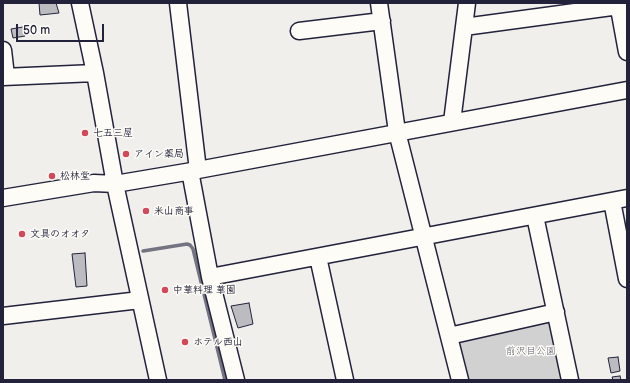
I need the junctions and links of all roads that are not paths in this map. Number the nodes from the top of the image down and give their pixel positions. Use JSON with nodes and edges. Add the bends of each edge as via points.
{"nodes":[{"id":1,"x":80,"y":3,"type":"edge"},
{"id":2,"x":178,"y":3,"type":"edge"},
{"id":3,"x":379,"y":3,"type":"edge"},
{"id":4,"x":467,"y":3,"type":"edge"},
{"id":5,"x":618,"y":5,"type":"edge"},
{"id":6,"x":382,"y":21,"type":"junction"},
{"id":7,"x":464,"y":27,"type":"junction"},
{"id":8,"x":299,"y":31,"type":"dead end"},
{"id":9,"x":3,"y":50,"type":"edge"},
{"id":10,"x":627,"y":52,"type":"edge"},
{"id":11,"x":95,"y":73,"type":"junction"},
{"id":12,"x":5,"y":77,"type":"edge"},
{"id":13,"x":627,"y":90,"type":"edge"},
{"id":14,"x":452,"y":122,"type":"junction"},
{"id":15,"x":397,"y":132,"type":"junction"},
{"id":16,"x":194,"y":170,"type":"junction"},
{"id":17,"x":115,"y":184,"type":"junction"},
{"id":18,"x":3,"y":198,"type":"edge"},
{"id":19,"x":620,"y":199,"type":"edge"},
{"id":20,"x":535,"y":216,"type":"junction"},
{"id":21,"x":424,"y":237,"type":"junction"},
{"id":22,"x":318,"y":257,"type":"junction"},
{"id":23,"x":210,"y":277,"type":"junction"},
{"id":24,"x":627,"y":279,"type":"edge"},
{"id":25,"x":140,"y":300,"type":"junction"},
{"id":26,"x":556,"y":312,"type":"junction"},
{"id":27,"x":3,"y":316,"type":"edge"},
{"id":28,"x":449,"y":336,"type":"junction"},
{"id":29,"x":158,"y":380,"type":"edge"},
{"id":30,"x":236,"y":380,"type":"edge"},
{"id":31,"x":346,"y":380,"type":"edge"},
{"id":32,"x":460,"y":380,"type":"edge"},
{"id":33,"x":570,"y":380,"type":"edge"}],
"edges":[{"from":1,"to":11,"type":"street"},
{"from":2,"to":16,"type":"street"},
{"from":3,"to":6,"type":"street"},
{"from":4,"to":7,"type":"street"},
{"from":5,"to":7,"type":"street"},
{"from":5,"to":10,"type":"street"},
{"from":6,"to":8,"type":"street"},
{"from":6,"to":15,"type":"street"},
{"from":7,"to":14,"type":"street"},
{"from":9,"to":12,"type":"street"},
{"from":11,"to":12,"type":"street"},
{"from":11,"to":17,"type":"street"},
{"from":13,"to":14,"type":"street"},
{"from":14,"to":15,"type":"street"},
{"from":15,"to":16,"type":"street"},
{"from":15,"to":21,"type":"street"},
{"from":16,"to":17,"type":"street"},
{"from":16,"to":23,"type":"street"},
{"from":17,"to":18,"type":"street","via":[[94,183]]},
{"from":17,"to":25,"type":"street"},
{"from":19,"to":20,"type":"street"},
{"from":19,"to":24,"type":"street"},
{"from":20,"to":21,"type":"street"},
{"from":20,"to":26,"type":"street"},
{"from":21,"to":22,"type":"street"},
{"from":21,"to":28,"type":"street"},
{"from":22,"to":23,"type":"street"},
{"from":22,"to":31,"type":"street"},
{"from":23,"to":30,"type":"street"},
{"from":25,"to":27,"type":"street"},
{"from":25,"to":29,"type":"street"},
{"from":26,"to":28,"type":"street"},
{"from":26,"to":33,"type":"street"},
{"from":28,"to":32,"type":"street"}]}
